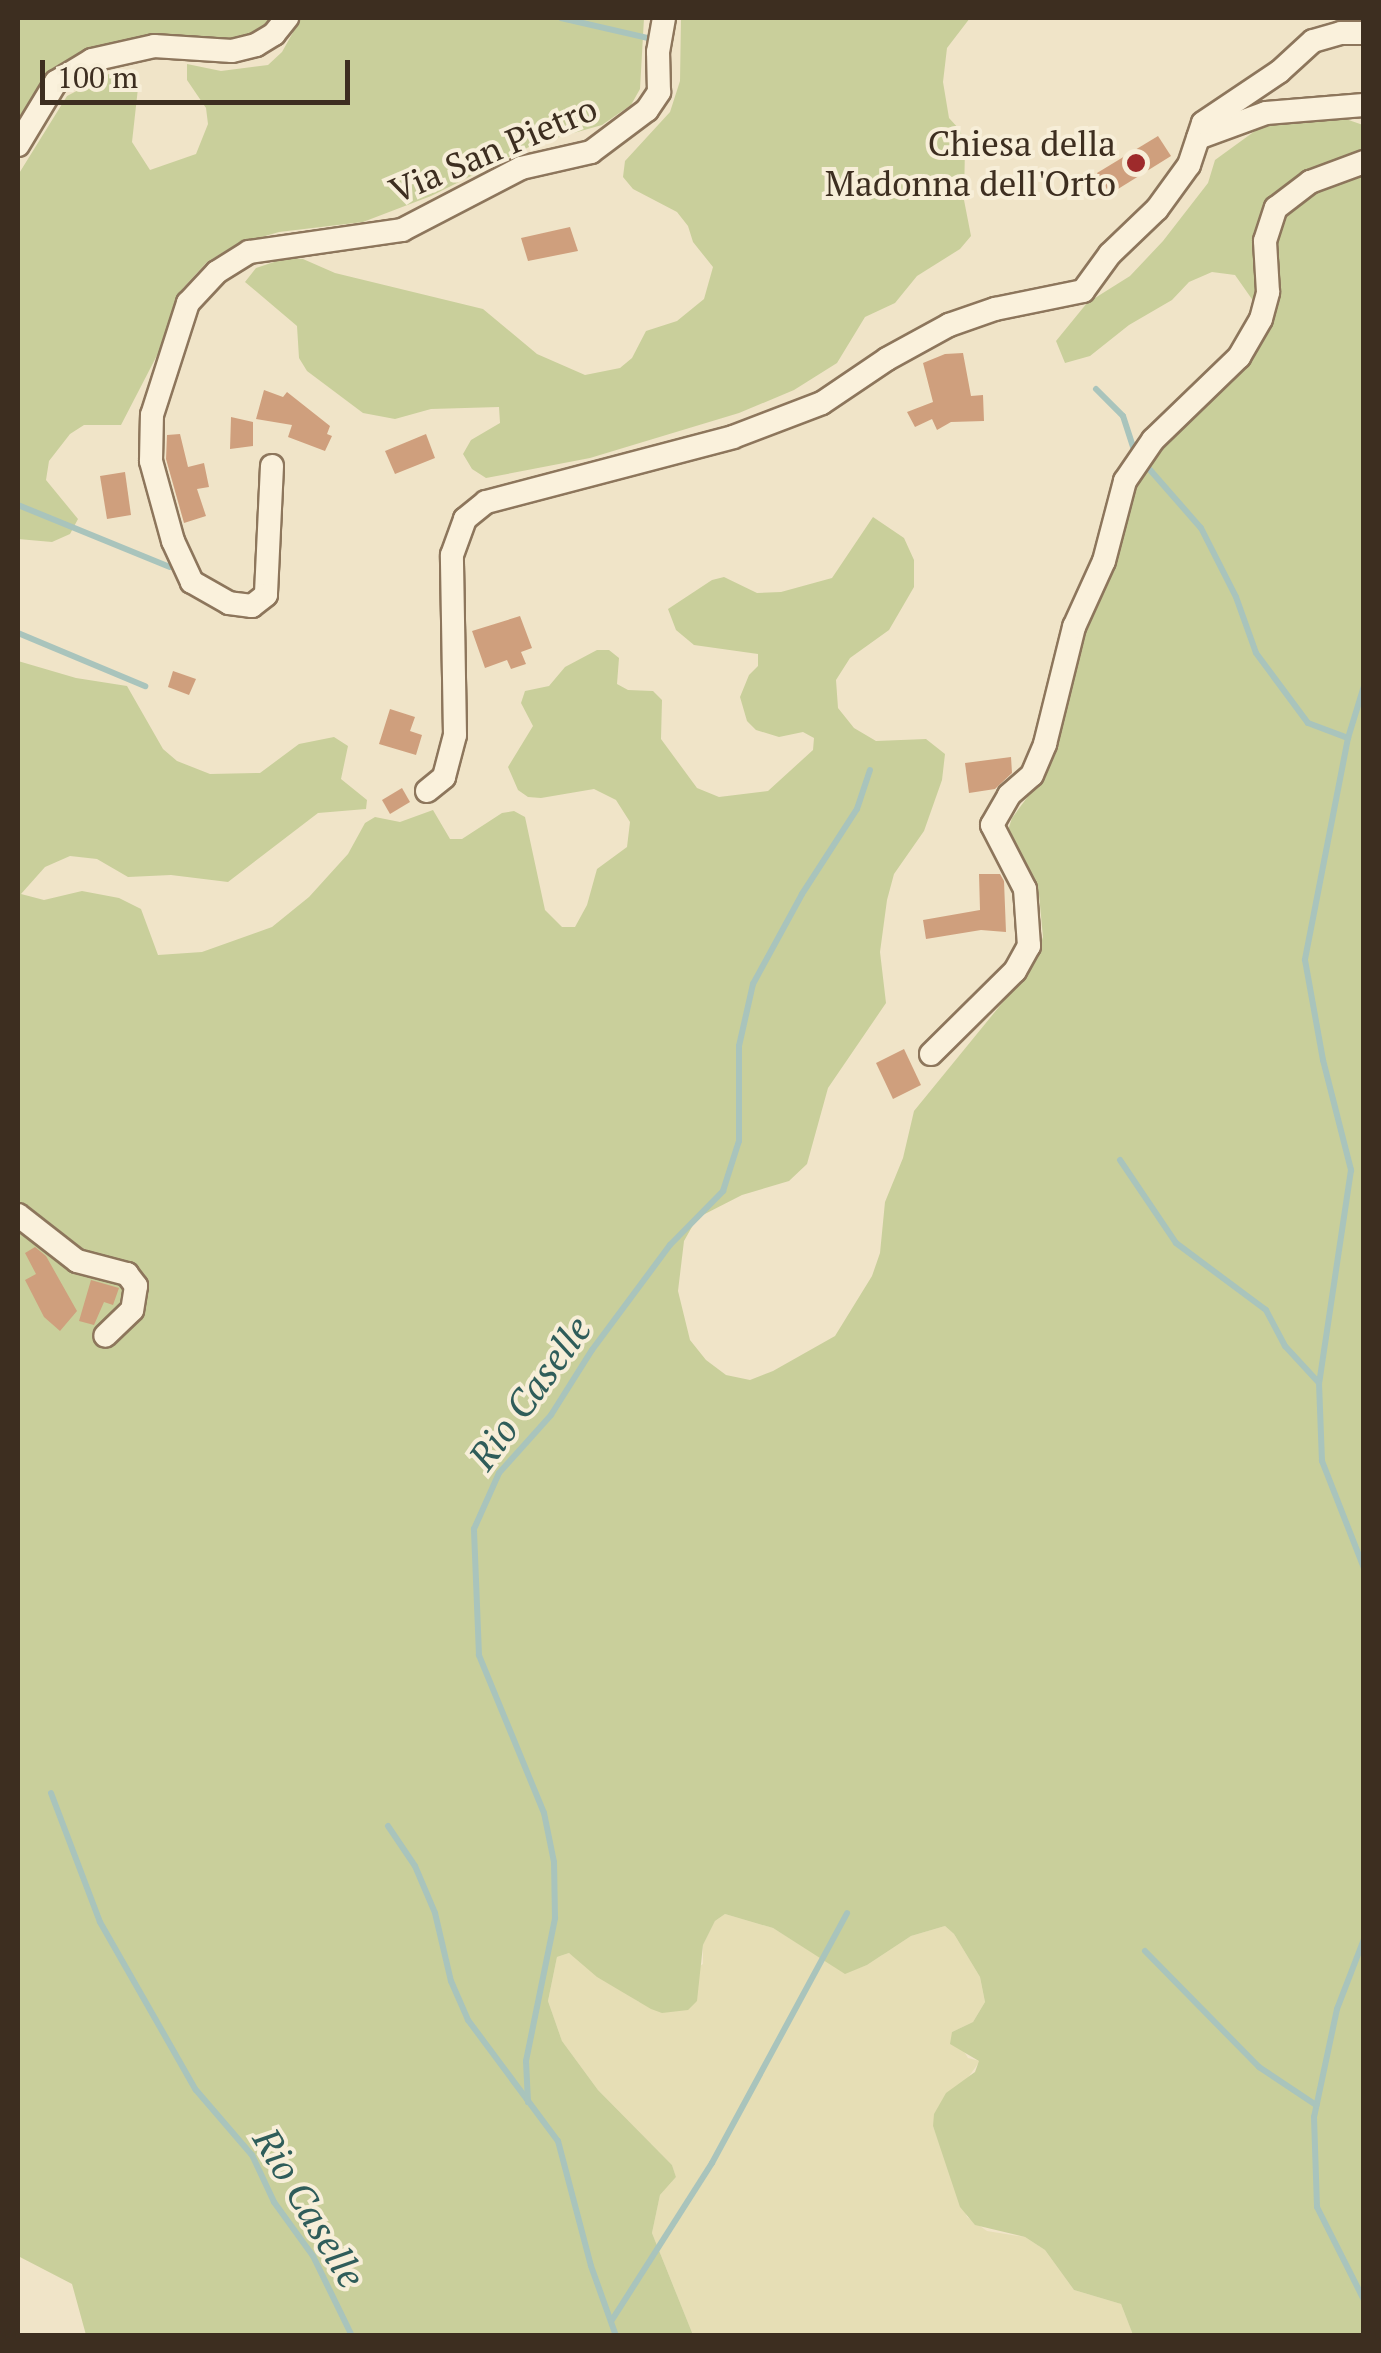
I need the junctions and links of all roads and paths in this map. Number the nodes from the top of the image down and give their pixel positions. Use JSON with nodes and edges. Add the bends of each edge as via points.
{"nodes":[{"id":1,"x":286,"y":18,"type":"edge"},
{"id":2,"x":664,"y":18,"type":"edge"},
{"id":3,"x":1364,"y":32,"type":"edge"},
{"id":4,"x":1364,"y":106,"type":"edge"},
{"id":5,"x":1198,"y":138,"type":"junction"},
{"id":6,"x":18,"y":145,"type":"edge"},
{"id":7,"x":1364,"y":162,"type":"edge"},
{"id":8,"x":272,"y":466,"type":"dead end"},
{"id":9,"x":428,"y":791,"type":"dead end"},
{"id":10,"x":931,"y":1054,"type":"dead end"},
{"id":11,"x":18,"y":1215,"type":"edge"},
{"id":12,"x":105,"y":1336,"type":"dead end"}],
"edges":[{"from":1,"to":6,"type":"street","via":[[274,34],[244,48],[154,46],[92,60],[56,82]]},
{"from":2,"to":8,"type":"street","name":"Via San Pietro","via":[[659,92],[647,110],[591,152],[521,168],[402,230],[249,252],[217,272],[188,303],[152,415],[150,461],[172,541],[192,582],[228,603],[252,606],[266,594]]},
{"from":3,"to":5,"type":"street","via":[[1312,41],[1279,72],[1203,122]]},
{"from":4,"to":5,"type":"street","via":[[1266,113]]},
{"from":5,"to":9,"type":"street","via":[[1189,165],[1157,209],[1110,254],[1083,292],[949,325],[822,402],[733,437],[486,502],[465,519],[452,555],[455,735],[444,777]]},
{"from":7,"to":10,"type":"street","via":[[1310,182],[1276,208],[1265,241],[1268,292],[1261,320],[1239,357],[1153,440],[1126,482],[1104,560],[1074,627],[1045,744],[1032,774],[1009,795],[992,825],[1025,889],[1029,946],[1016,971]]},
{"from":11,"to":12,"type":"street","via":[[77,1261],[127,1274],[136,1286],[132,1310]]}]}
